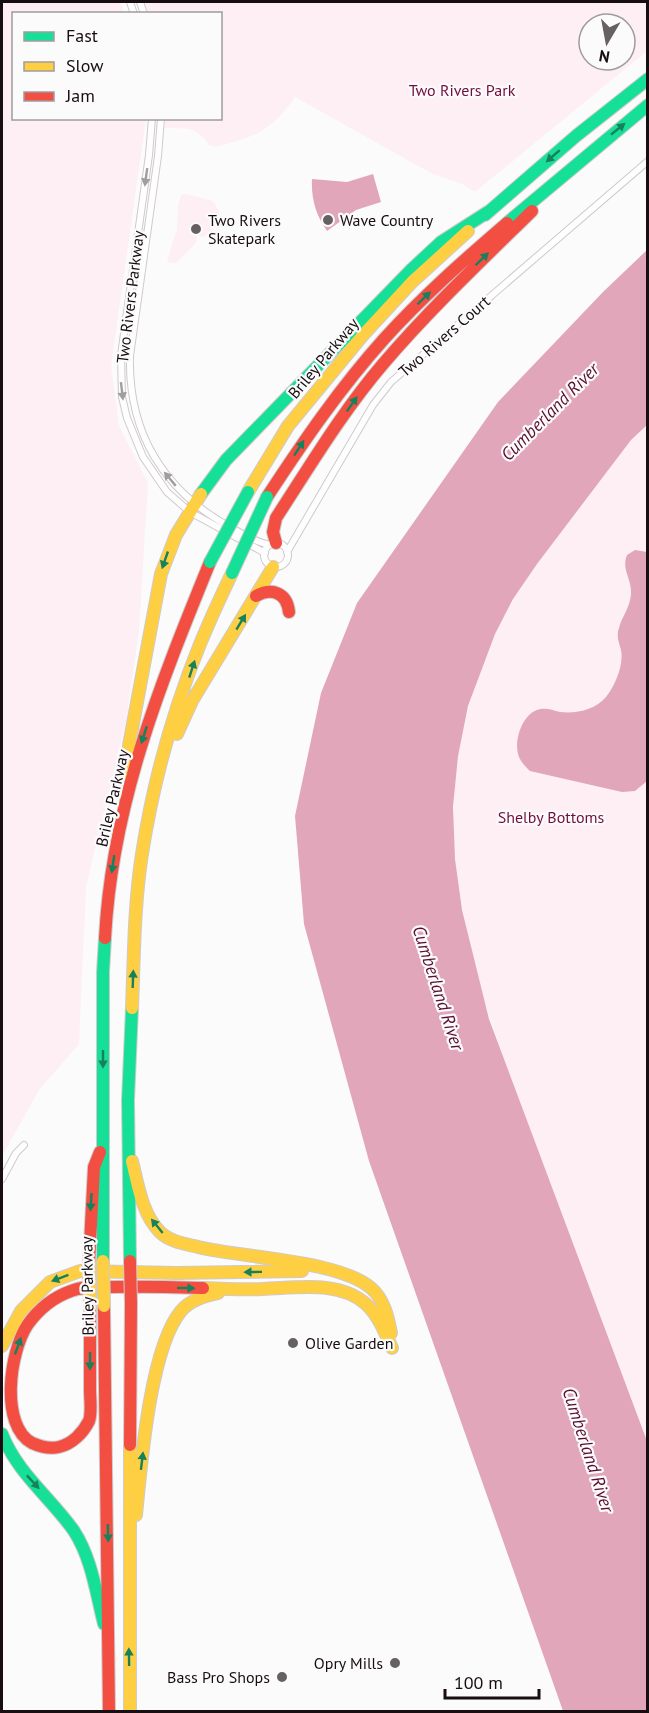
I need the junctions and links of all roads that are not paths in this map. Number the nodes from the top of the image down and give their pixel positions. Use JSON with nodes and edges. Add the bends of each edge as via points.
{"nodes":[{"id":1,"x":648,"y":79,"type":"edge"},
{"id":2,"x":648,"y":105,"type":"edge"},
{"id":3,"x":152,"y":120,"type":"edge"},
{"id":4,"x":161,"y":120,"type":"edge"},
{"id":5,"x":596,"y":147,"type":"junction"},
{"id":6,"x":648,"y":161,"type":"edge"},
{"id":7,"x":491,"y":210,"type":"junction"},
{"id":8,"x":193,"y":508,"type":"junction"},
{"id":9,"x":299,"y":531,"type":"junction"},
{"id":10,"x":276,"y":545,"type":"junction"},
{"id":11,"x":287,"y":552,"type":"junction"},
{"id":12,"x":265,"y":553,"type":"junction"},
{"id":13,"x":273,"y":567,"type":"junction"},
{"id":14,"x":256,"y":597,"type":"junction"},
{"id":15,"x":289,"y":612,"type":"dead end"},
{"id":16,"x":128,"y":786,"type":"junction"},
{"id":17,"x":147,"y":826,"type":"junction"},
{"id":18,"x":127,"y":1143,"type":"junction"},
{"id":19,"x":24,"y":1145,"type":"dead end"},
{"id":20,"x":102,"y":1145,"type":"junction"},
{"id":21,"x":2,"y":1179,"type":"edge"},
{"id":22,"x":333,"y":1272,"type":"junction"},
{"id":23,"x":360,"y":1282,"type":"junction"},
{"id":24,"x":251,"y":1290,"type":"junction"},
{"id":25,"x":353,"y":1296,"type":"junction"},
{"id":26,"x":2,"y":1346,"type":"edge"},
{"id":27,"x":2,"y":1434,"type":"edge"},
{"id":28,"x":129,"y":1603,"type":"junction"},
{"id":29,"x":109,"y":1645,"type":"junction"},
{"id":30,"x":109,"y":1712,"type":"edge"},
{"id":31,"x":130,"y":1712,"type":"edge"}],
"edges":[{"from":1,"to":7,"type":"highway","name":"Briley Parkway","one_way":true},
{"from":5,"to":2,"type":"highway","one_way":true},
{"from":3,"to":8,"type":"street","name":"Two Rivers Parkway","one_way":true,"via":[[121,355],[122,398],[143,457],[167,492]]},
{"from":8,"to":4,"type":"street","name":"Two Rivers Parkway","one_way":true,"via":[[151,453],[136,416],[130,376]]},
{"from":10,"to":5,"type":"highway","one_way":true,"via":[[276,518],[364,387],[452,288]]},
{"from":17,"to":5,"type":"highway","one_way":true,"bridge":true,"via":[[156,781],[200,644],[267,496],[306,436],[403,318],[500,228]]},
{"from":6,"to":9,"type":"street","name":"Two Rivers Court","via":[[392,382],[373,405]]},
{"from":7,"to":8,"type":"highway","via":[[441,242],[412,269],[225,460]]},
{"from":7,"to":16,"type":"highway","name":"Briley Parkway","one_way":true,"bridge":true,"via":[[412,282],[288,426],[210,562],[159,689]]},
{"from":8,"to":10,"type":"street","name":"Two Rivers Parkway","via":[[260,543]]},
{"from":8,"to":12,"type":"street","name":"Two Rivers Parkway"},
{"from":8,"to":16,"type":"highway","one_way":true,"via":[[176,535],[161,574],[129,745]]},
{"from":9,"to":10,"type":"street"},
{"from":9,"to":11,"type":"street","name":"Two Rivers Court"},
{"from":10,"to":11,"type":"street"},
{"from":10,"to":12,"type":"street"},
{"from":11,"to":13,"type":"street","via":[[285,563]]},
{"from":12,"to":13,"type":"street"},
{"from":13,"to":14,"type":"highway"},
{"from":14,"to":15,"type":"highway","via":[[268,591],[279,592],[287,601]]},
{"from":17,"to":14,"type":"highway","one_way":true,"via":[[169,749],[192,701]]},
{"from":16,"to":20,"type":"highway","name":"Briley Parkway","one_way":true,"via":[[106,913]]},
{"from":18,"to":17,"type":"highway","one_way":true,"via":[[137,893]]},
{"from":22,"to":18,"type":"highway","one_way":true,"via":[[223,1254],[170,1239],[160,1232],[143,1203]]},
{"from":18,"to":28,"type":"highway","bridge":true,"via":[[131,1303]]},
{"from":19,"to":21,"type":"street"},
{"from":20,"to":24,"type":"highway","one_way":true,"bridge":true,"via":[[94,1167],[89,1263],[90,1303],[90,1419],[80,1436],[68,1444],[45,1448],[23,1438],[10,1412],[11,1371],[28,1325],[59,1296],[82,1288]]},
{"from":20,"to":29,"type":"highway","name":"Briley Parkway","one_way":true,"bridge":true},
{"from":22,"to":23,"type":"highway"},
{"from":22,"to":26,"type":"highway","one_way":true,"via":[[80,1271],[50,1282],[21,1311]]},
{"from":23,"to":25,"type":"highway"},
{"from":23,"to":25,"type":"highway","via":[[370,1286],[386,1310],[392,1348],[373,1311]]},
{"from":24,"to":25,"type":"highway","via":[[324,1288]]},
{"from":28,"to":24,"type":"highway","one_way":true,"via":[[142,1457],[158,1371],[172,1324],[189,1304],[205,1296]]},
{"from":27,"to":29,"type":"highway","one_way":true,"via":[[24,1472],[76,1534],[92,1572]]},
{"from":31,"to":28,"type":"highway","one_way":true},
{"from":29,"to":30,"type":"highway","name":"Briley Parkway"}]}
